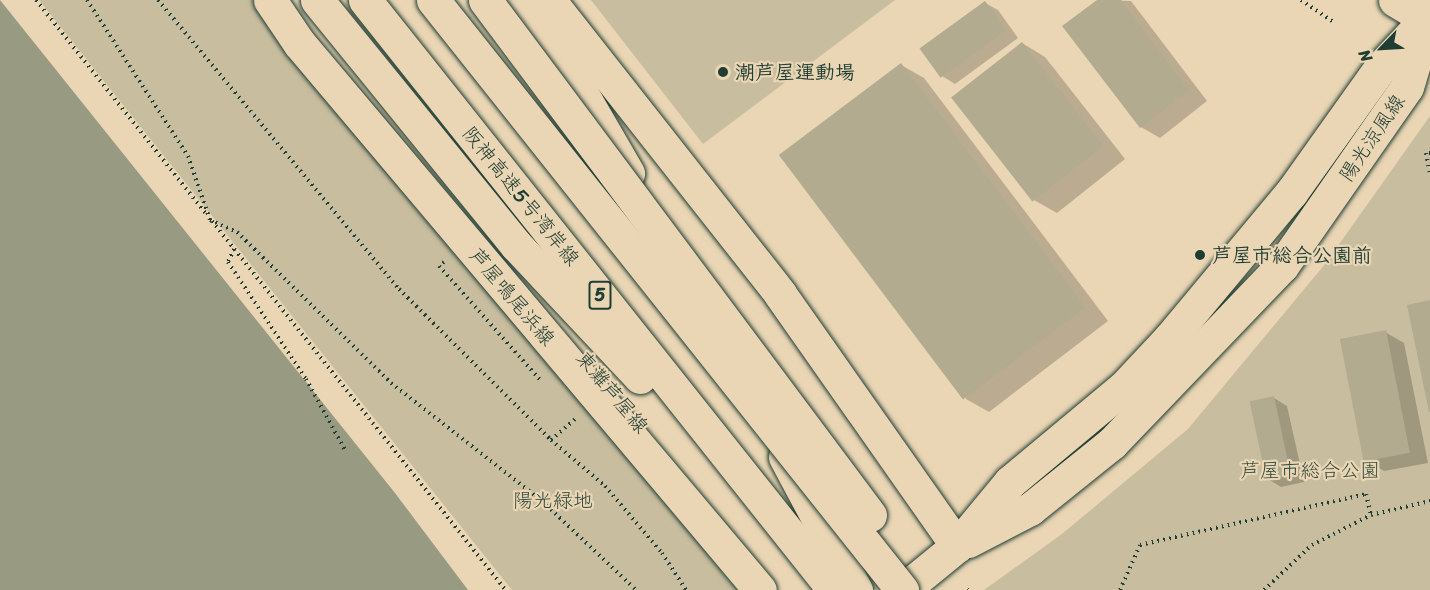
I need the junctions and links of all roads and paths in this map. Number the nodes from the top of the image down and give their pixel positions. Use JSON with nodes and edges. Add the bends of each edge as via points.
{"nodes":[{"id":1,"x":36,"y":0,"type":"edge"},
{"id":2,"x":87,"y":0,"type":"edge"},
{"id":3,"x":158,"y":0,"type":"edge"},
{"id":4,"x":270,"y":0,"type":"edge"},
{"id":5,"x":287,"y":0,"type":"edge"},
{"id":6,"x":317,"y":0,"type":"edge"},
{"id":7,"x":365,"y":0,"type":"edge"},
{"id":8,"x":433,"y":0,"type":"edge"},
{"id":9,"x":485,"y":0,"type":"edge"},
{"id":10,"x":518,"y":0,"type":"edge"},
{"id":11,"x":549,"y":0,"type":"edge"},
{"id":12,"x":1301,"y":0,"type":"edge"},
{"id":13,"x":1395,"y":0,"type":"edge"},
{"id":14,"x":1429,"y":18,"type":"edge"},
{"id":15,"x":1335,"y":23,"type":"dead end"},
{"id":16,"x":1430,"y":153,"type":"edge"},
{"id":17,"x":1430,"y":172,"type":"edge"},
{"id":18,"x":210,"y":220,"type":"junction"},
{"id":19,"x":234,"y":249,"type":"junction"},
{"id":20,"x":575,"y":419,"type":"dead end"},
{"id":21,"x":551,"y":440,"type":"junction"},
{"id":22,"x":345,"y":450,"type":"dead end"},
{"id":23,"x":1430,"y":501,"type":"edge"},
{"id":24,"x":1371,"y":515,"type":"junction"},
{"id":25,"x":957,"y":546,"type":"junction"},
{"id":26,"x":802,"y":549,"type":"junction"},
{"id":27,"x":505,"y":590,"type":"edge"},
{"id":28,"x":636,"y":590,"type":"edge"},
{"id":29,"x":686,"y":590,"type":"edge"},
{"id":30,"x":771,"y":590,"type":"edge"},
{"id":31,"x":834,"y":590,"type":"edge"},
{"id":32,"x":856,"y":590,"type":"edge"},
{"id":33,"x":903,"y":590,"type":"edge"},
{"id":34,"x":927,"y":590,"type":"edge"},
{"id":35,"x":1120,"y":590,"type":"edge"},
{"id":36,"x":1264,"y":590,"type":"edge"}],
"edges":[{"from":1,"to":18,"type":"path"},
{"from":2,"to":18,"type":"path","via":[[188,156]]},
{"from":3,"to":21,"type":"path","via":[[399,289]]},
{"from":4,"to":30,"type":"main road","name":"芦屋鳴尾浜線","via":[[299,43]]},
{"from":5,"to":30,"type":"main road","name":"東灘芦屋線"},
{"from":6,"to":26,"type":"main road","number":"5","via":[[516,245]]},
{"from":7,"to":26,"type":"main road","name":"阪神高速5号湾岸線","number":"5"},
{"from":8,"to":33,"type":"main road","bridge":true},
{"from":9,"to":34,"type":"main road","bridge":true},
{"from":10,"to":32,"type":"main road","bridge":true,"via":[[613,146]]},
{"from":11,"to":25,"type":"main road","via":[[780,294]]},
{"from":12,"to":15,"type":"path"},
{"from":13,"to":14,"type":"main road"},
{"from":14,"to":25,"type":"main road","name":"陽光涼風線","via":[[1407,87],[1282,266],[1112,443],[1030,509]]},
{"from":16,"to":17,"type":"path","via":[[1426,153]]},
{"from":18,"to":19,"type":"path"},
{"from":18,"to":28,"type":"path","via":[[237,232],[392,383],[543,501]]},
{"from":19,"to":22,"type":"path","via":[[228,262],[306,379]]},
{"from":19,"to":27,"type":"path"},
{"from":20,"to":21,"type":"path"},
{"from":21,"to":29,"type":"path","via":[[605,486],[662,553]]},
{"from":23,"to":24,"type":"path"},
{"from":24,"to":35,"type":"path","via":[[1366,494],[1140,545]]},
{"from":24,"to":36,"type":"path","via":[[1312,545]]},
{"from":25,"to":33,"type":"main road"},
{"from":26,"to":31,"type":"main road","name":"阪神高速5号湾岸線","number":"5"}]}
